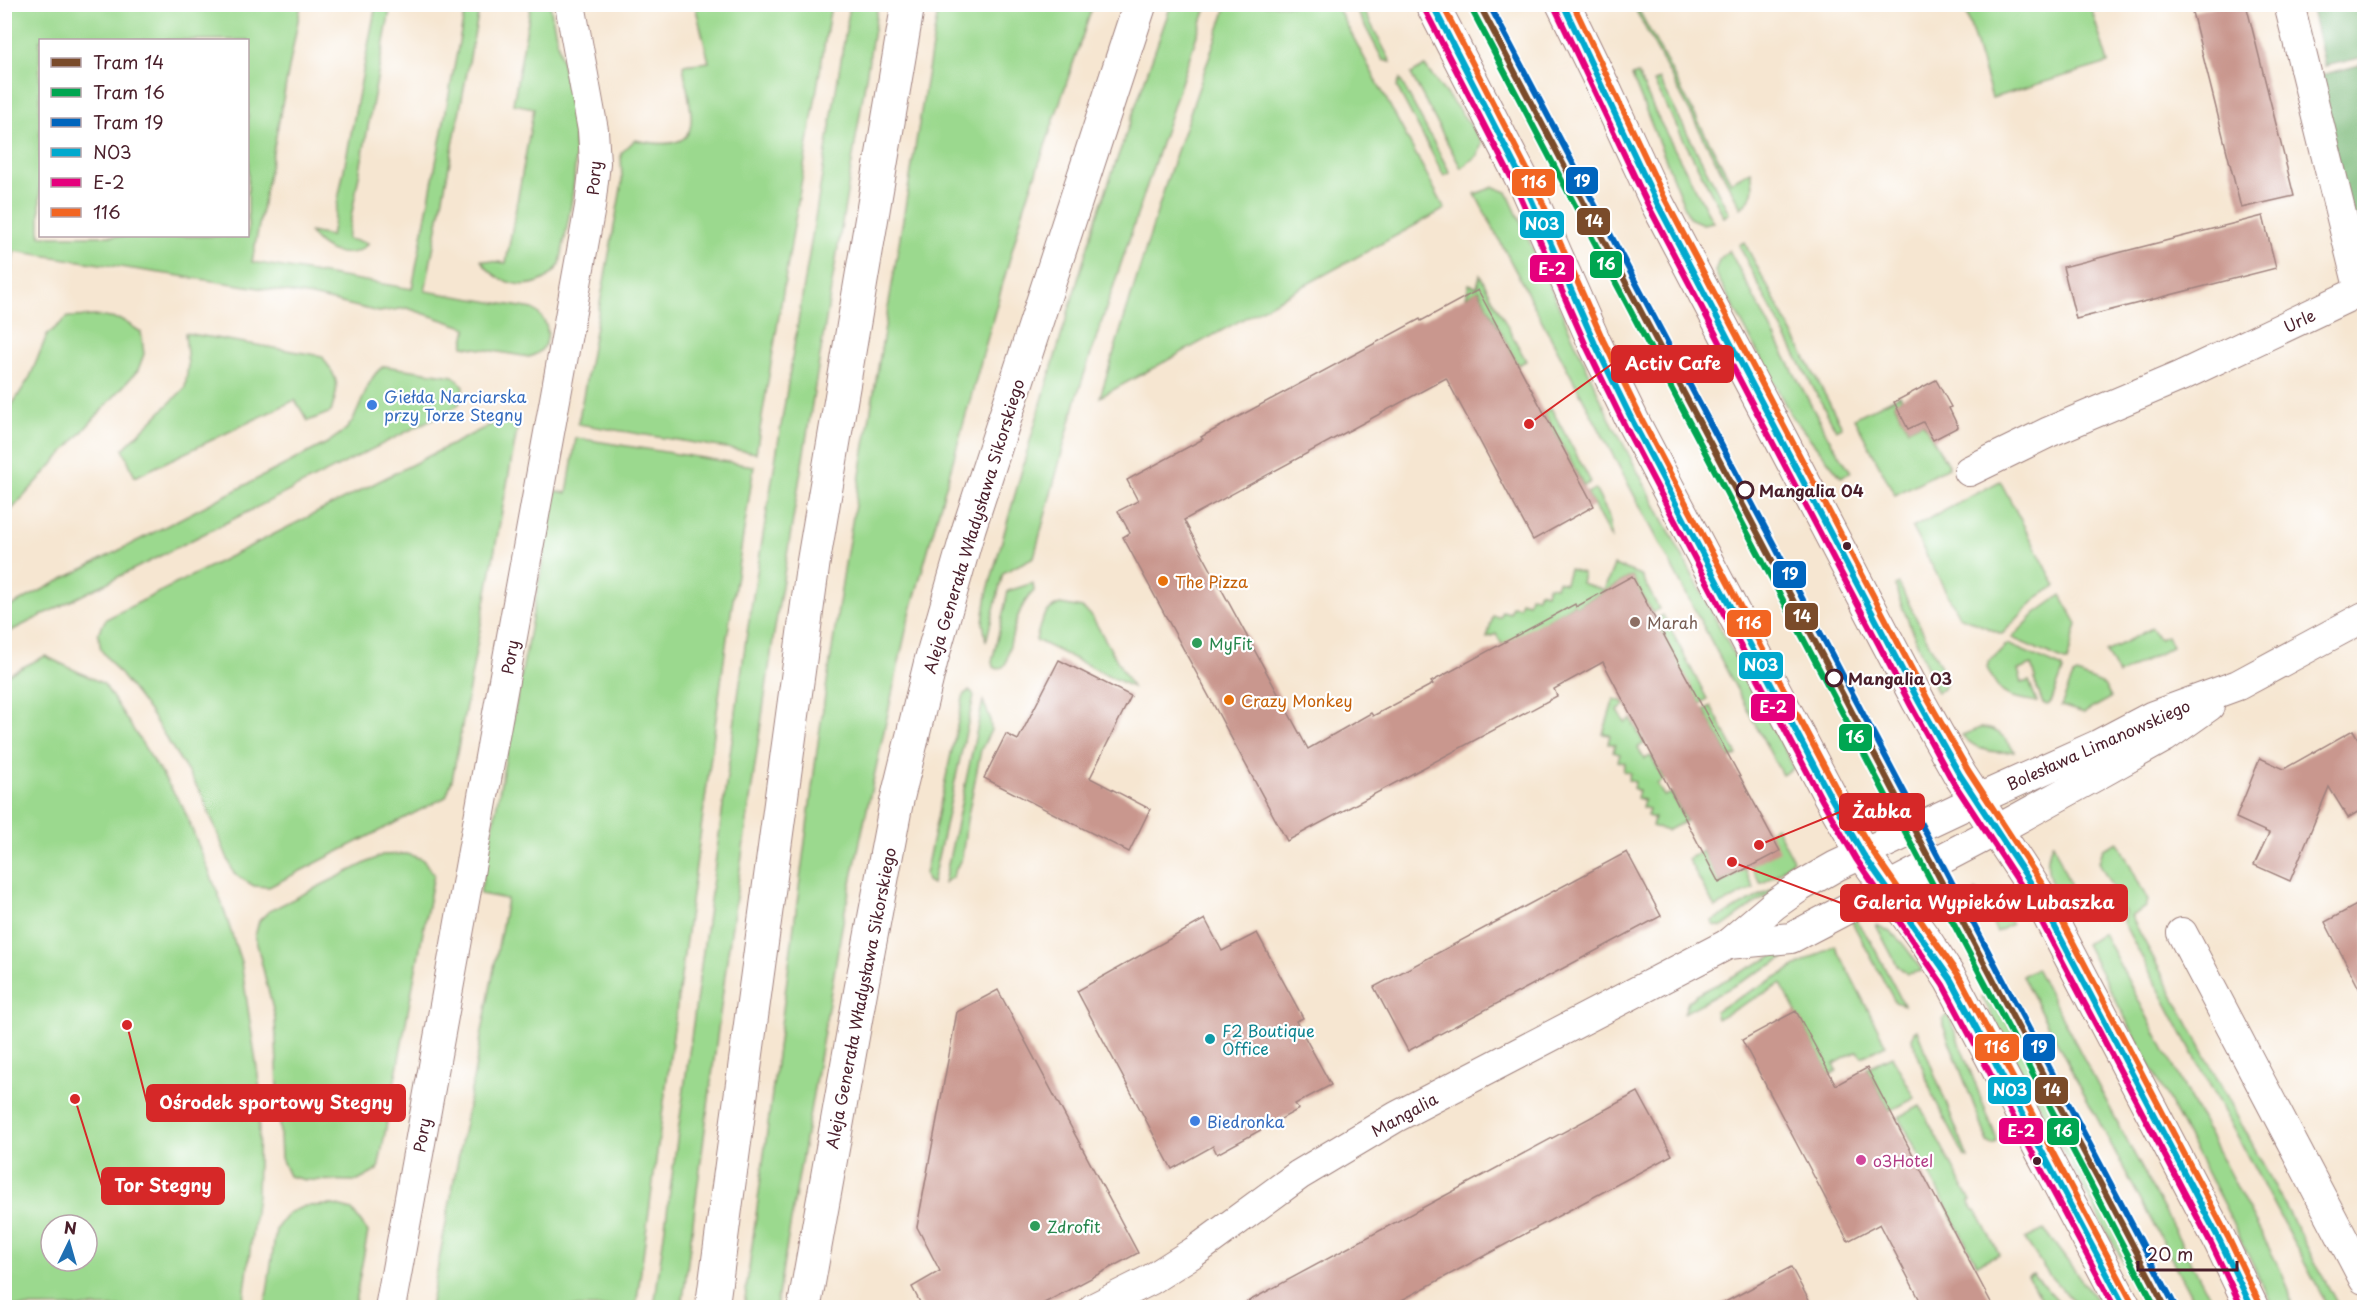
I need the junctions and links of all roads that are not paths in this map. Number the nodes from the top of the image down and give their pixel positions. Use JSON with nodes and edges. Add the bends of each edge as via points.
{"nodes":[{"id":1,"x":570,"y":4,"type":"edge"},
{"id":2,"x":908,"y":4,"type":"edge"},
{"id":3,"x":1140,"y":4,"type":"edge"},
{"id":4,"x":1432,"y":4,"type":"edge"},
{"id":5,"x":1563,"y":4,"type":"edge"},
{"id":6,"x":2289,"y":4,"type":"edge"},
{"id":7,"x":1969,"y":471,"type":"dead end"},
{"id":8,"x":2364,"y":617,"type":"edge"},
{"id":9,"x":2238,"y":685,"type":"junction"},
{"id":10,"x":1976,"y":800,"type":"junction"},
{"id":11,"x":1997,"y":830,"type":"junction"},
{"id":12,"x":1863,"y":854,"type":"junction"},
{"id":13,"x":1886,"y":888,"type":"junction"},
{"id":14,"x":2182,"y":933,"type":"dead end"},
{"id":15,"x":1728,"y":944,"type":"junction"},
{"id":16,"x":2363,"y":1272,"type":"edge"},
{"id":17,"x":390,"y":1308,"type":"edge"},
{"id":18,"x":712,"y":1308,"type":"edge"},
{"id":19,"x":804,"y":1308,"type":"edge"},
{"id":20,"x":1094,"y":1308,"type":"edge"},
{"id":21,"x":2125,"y":1308,"type":"edge"},
{"id":22,"x":2252,"y":1308,"type":"edge"}],
"edges":[{"from":1,"to":17,"type":"street","name":"Pory","via":[[593,130],[595,163],[590,207]]},
{"from":2,"to":18,"type":"main road","via":[[813,564]]},
{"from":3,"to":19,"type":"main road","name":"Aleja Generała Władysława Sikorskiego","via":[[973,517],[931,661],[896,804]]},
{"from":4,"to":12,"type":"main road","via":[[1526,185],[1629,415]]},
{"from":5,"to":10,"type":"main road","via":[[1684,257],[1935,731]]},
{"from":6,"to":7,"type":"street","name":"Urle","via":[[2360,291]]},
{"from":8,"to":9,"type":"street","name":"Bolesława Limanowskiego"},
{"from":9,"to":10,"type":"street","name":"Bolesława Limanowskiego","via":[[2153,716]]},
{"from":9,"to":11,"type":"street","name":"Bolesława Limanowskiego","via":[[2165,737]]},
{"from":10,"to":11,"type":"main road"},
{"from":10,"to":12,"type":"street","name":"Bolesława Limanowskiego"},
{"from":11,"to":13,"type":"street","name":"Bolesława Limanowskiego"},
{"from":11,"to":22,"type":"main road","via":[[2036,891]]},
{"from":12,"to":13,"type":"main road"},
{"from":12,"to":15,"type":"street","name":"Mangalia","via":[[1801,886]]},
{"from":13,"to":15,"type":"street","name":"Mangalia","via":[[1791,938]]},
{"from":13,"to":21,"type":"main road","via":[[1951,980]]},
{"from":14,"to":16,"type":"street"},
{"from":15,"to":20,"type":"street","name":"Mangalia","via":[[1396,1117],[1299,1175],[1150,1280]]}]}
